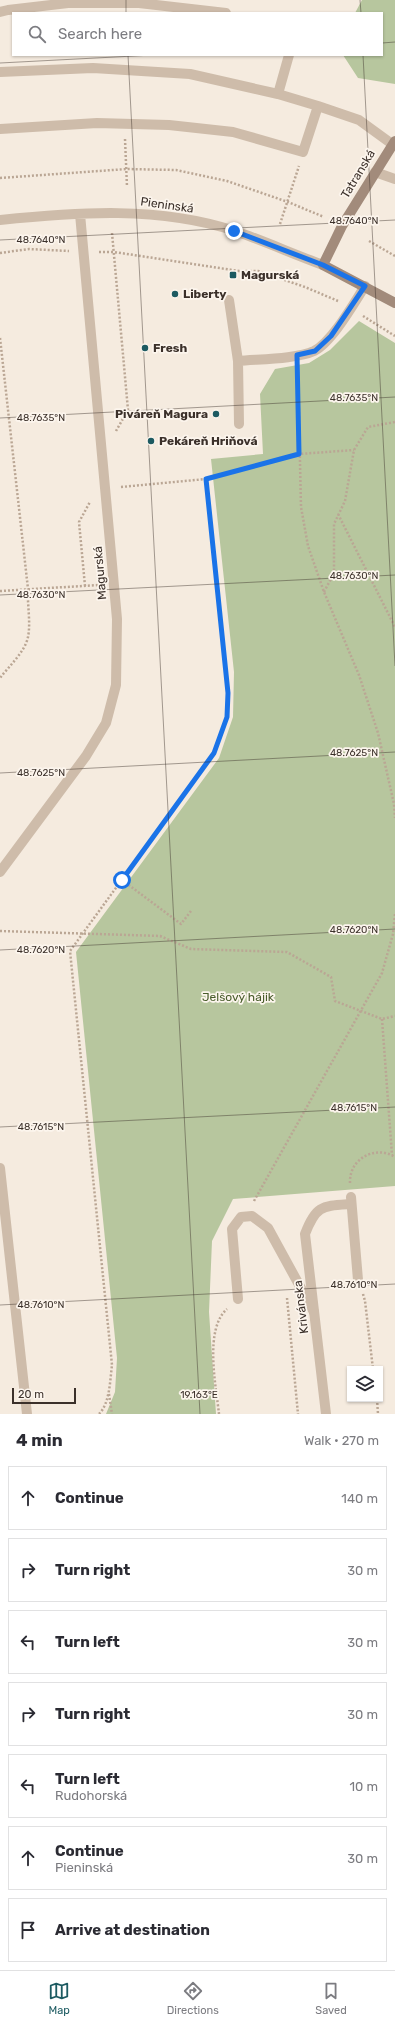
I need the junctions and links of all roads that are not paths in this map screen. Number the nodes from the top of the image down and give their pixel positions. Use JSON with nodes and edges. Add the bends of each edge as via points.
{"nodes":[{"id":1,"x":0,"y":12,"type":"edge"},
{"id":2,"x":218,"y":12,"type":"edge"},
{"id":3,"x":289,"y":56,"type":"edge"},
{"id":4,"x":0,"y":72,"type":"edge"},
{"id":5,"x":278,"y":94,"type":"junction"},
{"id":6,"x":318,"y":106,"type":"junction"},
{"id":7,"x":0,"y":129,"type":"edge"},
{"id":8,"x":393,"y":142,"type":"edge"},
{"id":9,"x":374,"y":172,"type":"junction"},
{"id":10,"x":395,"y":179,"type":"edge"},
{"id":11,"x":80,"y":214,"type":"junction"},
{"id":12,"x":0,"y":220,"type":"edge"},
{"id":13,"x":323,"y":265,"type":"junction"},
{"id":14,"x":365,"y":286,"type":"junction"},
{"id":15,"x":229,"y":300,"type":"dead end"},
{"id":16,"x":395,"y":303,"type":"edge"},
{"id":17,"x":238,"y":361,"type":"junction"},
{"id":18,"x":239,"y":424,"type":"dead end"},
{"id":19,"x":0,"y":872,"type":"edge"},
{"id":20,"x":0,"y":1168,"type":"edge"},
{"id":21,"x":358,"y":1280,"type":"dead end"},
{"id":22,"x":238,"y":1299,"type":"road end"},
{"id":23,"x":316,"y":1315,"type":"junction"},
{"id":24,"x":27,"y":1414,"type":"edge"},
{"id":25,"x":326,"y":1414,"type":"edge"}],
"edges":[{"from":1,"to":2,"type":"street","via":[[68,3],[139,2]]},
{"from":3,"to":5,"type":"street"},
{"from":4,"to":5,"type":"street","via":[[92,68],[190,74]]},
{"from":5,"to":6,"type":"street"},
{"from":6,"to":7,"type":"street","via":[[303,152],[233,132],[169,125],[97,123]]},
{"from":6,"to":8,"type":"street","via":[[359,120]]},
{"from":8,"to":9,"type":"street","name":"Tatranská"},
{"from":9,"to":10,"type":"street"},
{"from":9,"to":13,"type":"street","name":"Tatranská","via":[[342,226]]},
{"from":11,"to":12,"type":"street","name":"Pieninská"},
{"from":11,"to":13,"type":"street","name":"Pieninská","via":[[119,212],[177,218],[234,231]]},
{"from":11,"to":19,"type":"street","name":"Magurská","via":[[117,619],[116,685],[106,723],[86,756]]},
{"from":13,"to":14,"type":"street"},
{"from":14,"to":16,"type":"street"},
{"from":14,"to":17,"type":"street","via":[[331,336],[315,351]]},
{"from":15,"to":17,"type":"street"},
{"from":17,"to":18,"type":"street"},
{"from":20,"to":24,"type":"street"},
{"from":21,"to":23,"type":"street","name":"Krivánska","via":[[351,1200],[325,1206],[311,1218],[305,1234]]},
{"from":22,"to":23,"type":"street","via":[[232,1229],[241,1217],[252,1216],[268,1228]]},
{"from":23,"to":25,"type":"street","name":"Krivánska"}]}
